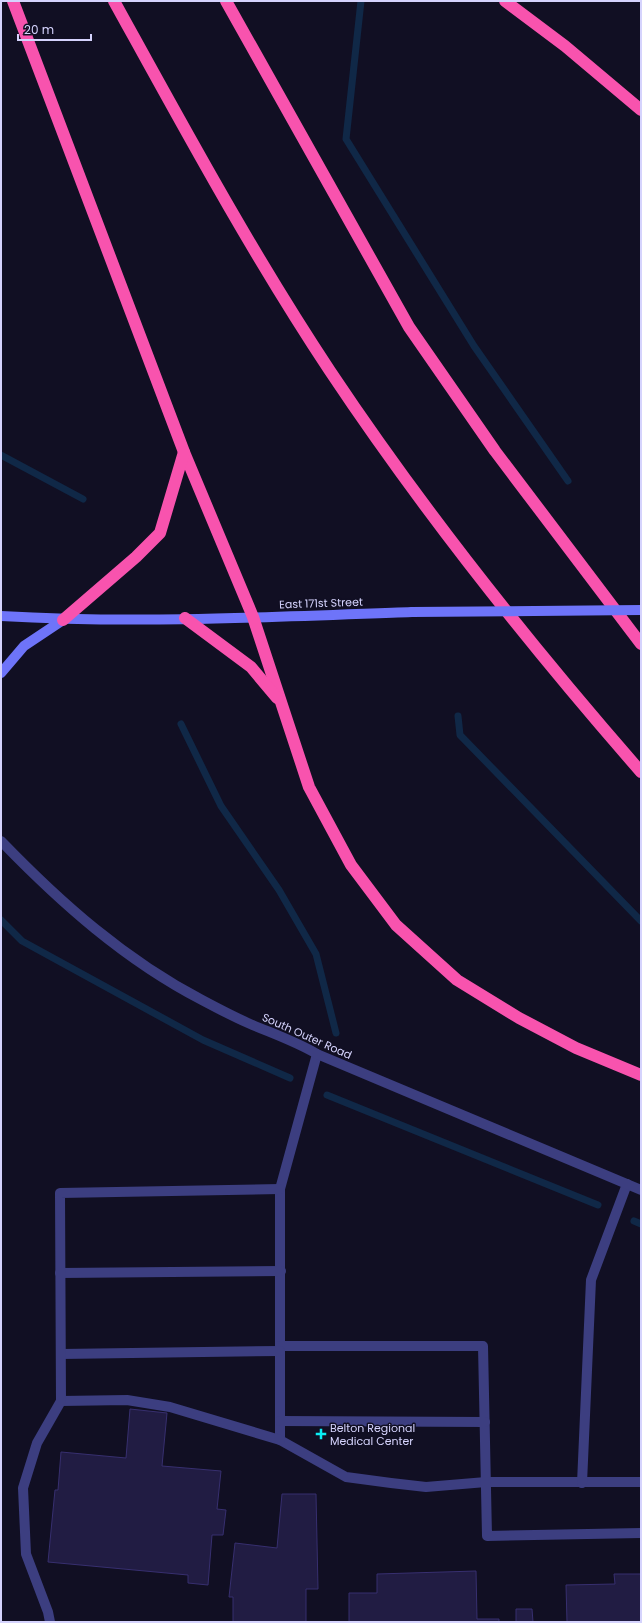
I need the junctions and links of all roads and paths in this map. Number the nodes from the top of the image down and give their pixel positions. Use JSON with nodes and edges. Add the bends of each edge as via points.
{"nodes":[{"id":1,"x":13,"y":1,"type":"edge"},
{"id":2,"x":114,"y":1,"type":"edge"},
{"id":3,"x":226,"y":1,"type":"edge"},
{"id":4,"x":505,"y":1,"type":"edge"},
{"id":5,"x":641,"y":110,"type":"edge"},
{"id":6,"x":184,"y":452,"type":"junction"},
{"id":7,"x":641,"y":610,"type":"edge"},
{"id":8,"x":1,"y":616,"type":"edge"},
{"id":9,"x":253,"y":617,"type":"junction"},
{"id":10,"x":185,"y":618,"type":"junction"},
{"id":11,"x":63,"y":620,"type":"junction"},
{"id":12,"x":641,"y":644,"type":"edge"},
{"id":13,"x":1,"y":673,"type":"edge"},
{"id":14,"x":281,"y":703,"type":"junction"},
{"id":15,"x":641,"y":772,"type":"edge"},
{"id":16,"x":1,"y":841,"type":"edge"},
{"id":17,"x":317,"y":1054,"type":"junction"},
{"id":18,"x":641,"y":1075,"type":"edge"},
{"id":19,"x":627,"y":1184,"type":"junction"},
{"id":20,"x":280,"y":1189,"type":"junction"},
{"id":21,"x":641,"y":1190,"type":"edge"},
{"id":22,"x":280,"y":1272,"type":"junction"},
{"id":23,"x":60,"y":1274,"type":"junction"},
{"id":24,"x":280,"y":1349,"type":"junction"},
{"id":25,"x":61,"y":1354,"type":"junction"},
{"id":26,"x":61,"y":1401,"type":"junction"},
{"id":27,"x":280,"y":1421,"type":"junction"},
{"id":28,"x":485,"y":1422,"type":"junction"},
{"id":29,"x":280,"y":1440,"type":"junction"},
{"id":30,"x":486,"y":1482,"type":"junction"},
{"id":31,"x":641,"y":1482,"type":"edge"},
{"id":32,"x":582,"y":1483,"type":"junction"},
{"id":33,"x":641,"y":1533,"type":"edge"},
{"id":34,"x":50,"y":1622,"type":"edge"}],
"edges":[{"from":1,"to":6,"type":"highway"},
{"from":2,"to":15,"type":"highway","via":[[230,210],[330,371],[449,539],[581,704]]},
{"from":3,"to":12,"type":"highway","via":[[409,326],[495,452]]},
{"from":4,"to":5,"type":"highway","via":[[565,46]]},
{"from":6,"to":9,"type":"highway"},
{"from":6,"to":11,"type":"highway","via":[[160,534]]},
{"from":7,"to":9,"type":"main road","name":"East 171st Street","bridge":true,"via":[[412,612]]},
{"from":8,"to":11,"type":"main road","name":"East 171st Street"},
{"from":9,"to":10,"type":"main road","name":"East 171st Street"},
{"from":9,"to":14,"type":"highway"},
{"from":10,"to":11,"type":"main road","name":"East 171st Street"},
{"from":10,"to":14,"type":"highway","via":[[251,668]]},
{"from":11,"to":13,"type":"main road","via":[[24,646]]},
{"from":14,"to":18,"type":"highway","via":[[309,787],[351,865],[396,925],[457,980],[519,1018],[576,1048]]},
{"from":16,"to":17,"type":"street","name":"South Outer Road","via":[[49,890],[93,928],[145,966],[200,999]]},
{"from":17,"to":19,"type":"street","name":"South Outer Road"},
{"from":17,"to":20,"type":"street"},
{"from":19,"to":21,"type":"street","name":"South Outer Road"},
{"from":19,"to":32,"type":"street","via":[[591,1280]]},
{"from":20,"to":22,"type":"street"},
{"from":20,"to":23,"type":"street","via":[[60,1193]]},
{"from":22,"to":23,"type":"street"},
{"from":22,"to":24,"type":"street"},
{"from":23,"to":25,"type":"street"},
{"from":24,"to":25,"type":"street"},
{"from":24,"to":27,"type":"street"},
{"from":24,"to":28,"type":"street","via":[[483,1346]]},
{"from":25,"to":26,"type":"street"},
{"from":26,"to":29,"type":"street","via":[[127,1400],[170,1407]]},
{"from":26,"to":34,"type":"street","via":[[37,1443],[23,1488],[26,1554]]},
{"from":27,"to":28,"type":"street"},
{"from":27,"to":29,"type":"street"},
{"from":28,"to":30,"type":"street"},
{"from":29,"to":30,"type":"street","via":[[346,1477],[426,1487]]},
{"from":30,"to":32,"type":"street"},
{"from":30,"to":33,"type":"street","via":[[487,1536]]},
{"from":31,"to":32,"type":"street"}]}
